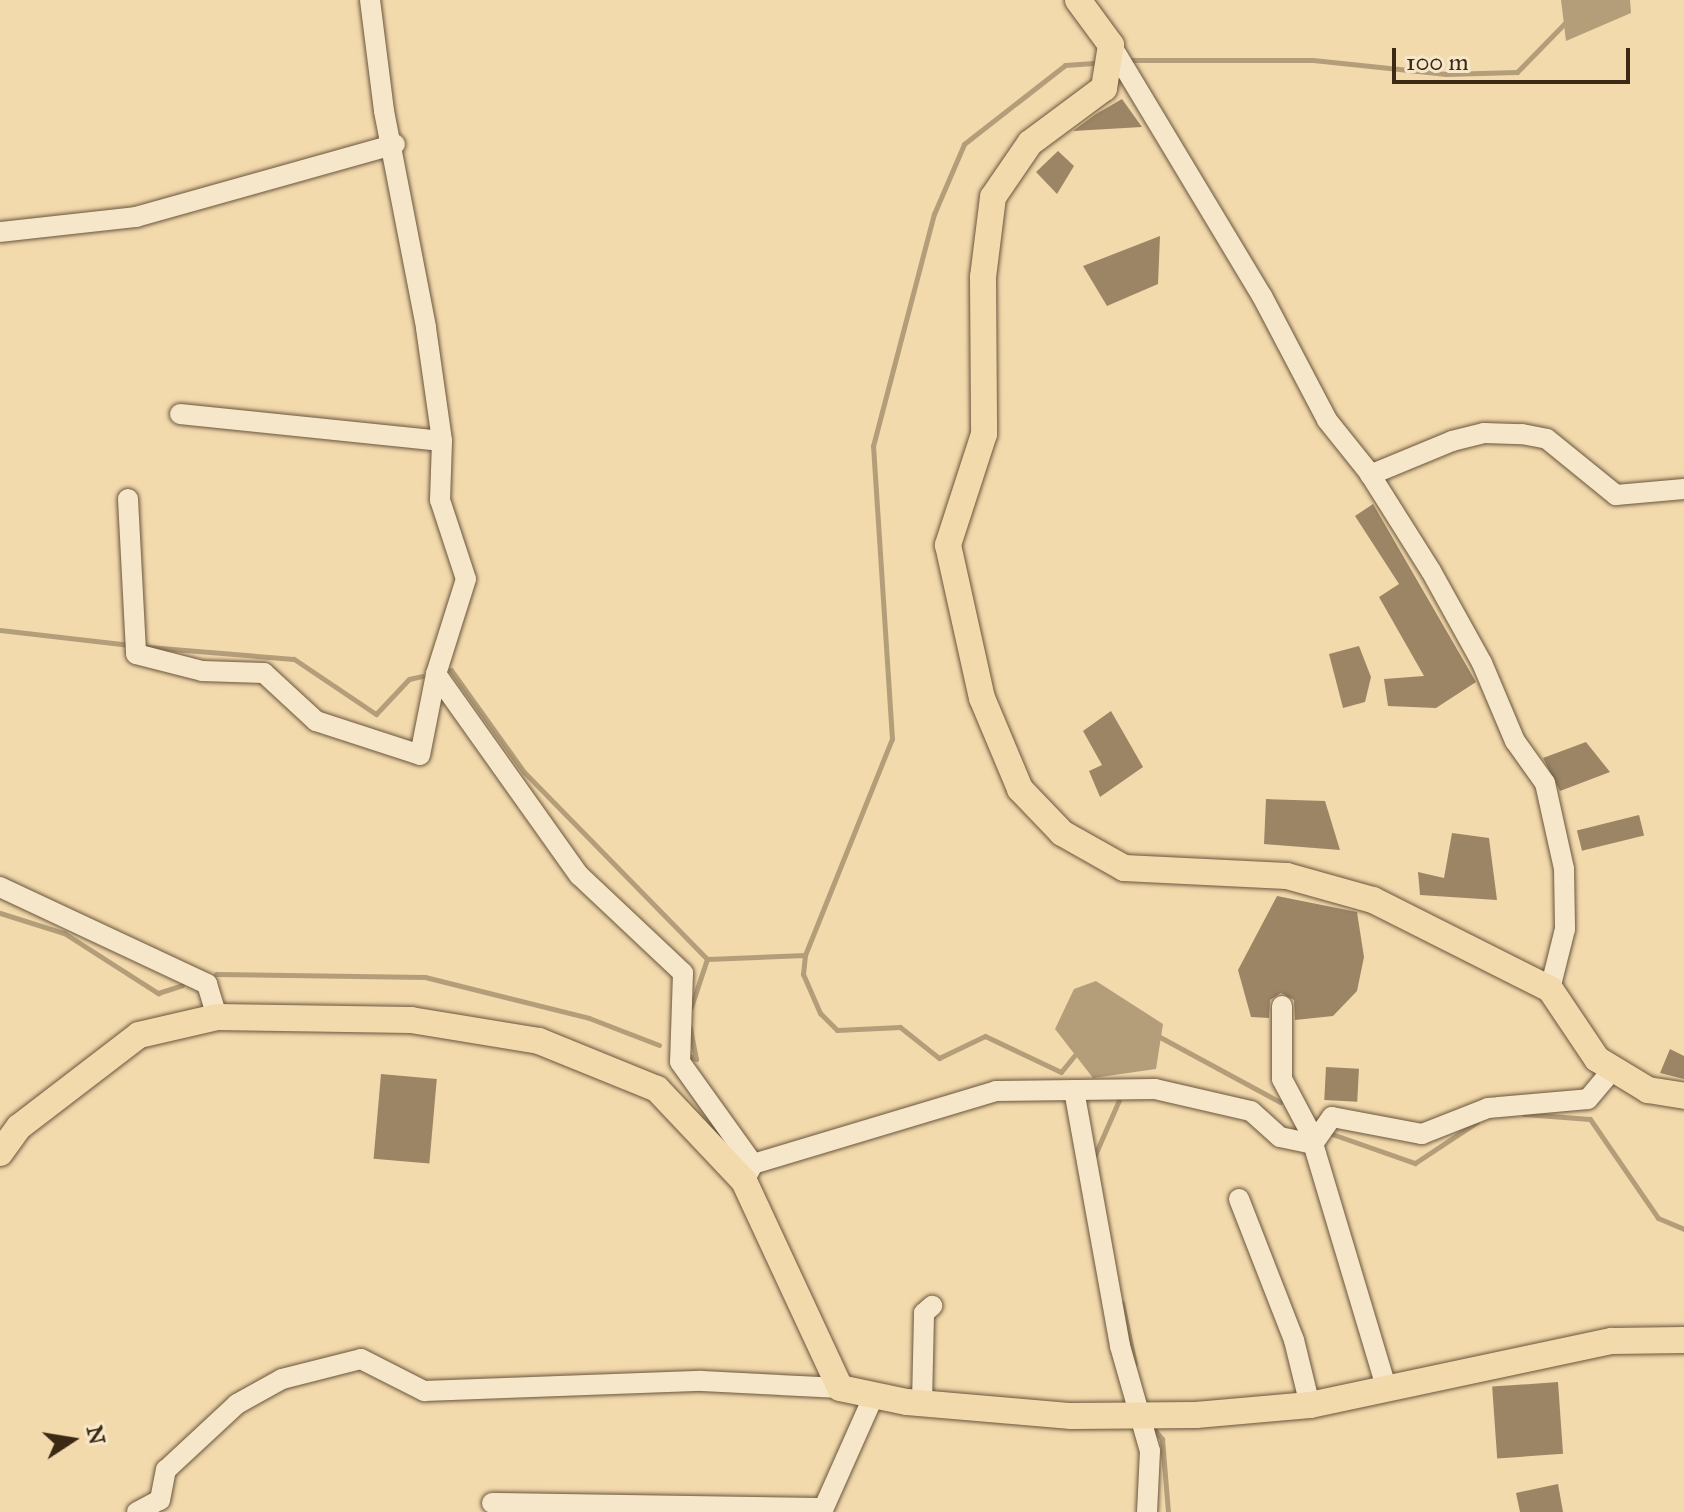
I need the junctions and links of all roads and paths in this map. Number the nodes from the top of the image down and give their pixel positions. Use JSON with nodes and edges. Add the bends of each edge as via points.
{"nodes":[{"id":1,"x":370,"y":0,"type":"edge"},
{"id":2,"x":1078,"y":0,"type":"edge"},
{"id":3,"x":1111,"y":45,"type":"junction"},
{"id":4,"x":395,"y":144,"type":"junction"},
{"id":5,"x":0,"y":232,"type":"edge"},
{"id":6,"x":180,"y":414,"type":"dead end"},
{"id":7,"x":442,"y":441,"type":"junction"},
{"id":8,"x":1370,"y":475,"type":"junction"},
{"id":9,"x":1684,"y":489,"type":"edge"},
{"id":10,"x":128,"y":499,"type":"dead end"},
{"id":11,"x":436,"y":674,"type":"junction"},
{"id":12,"x":0,"y":887,"type":"edge"},
{"id":13,"x":1550,"y":989,"type":"junction"},
{"id":14,"x":1282,"y":1006,"type":"dead end"},
{"id":15,"x":217,"y":1017,"type":"junction"},
{"id":16,"x":1613,"y":1069,"type":"junction"},
{"id":17,"x":1074,"y":1090,"type":"junction"},
{"id":18,"x":1684,"y":1096,"type":"edge"},
{"id":19,"x":1313,"y":1144,"type":"junction"},
{"id":20,"x":0,"y":1153,"type":"edge"},
{"id":21,"x":749,"y":1172,"type":"junction"},
{"id":22,"x":1239,"y":1199,"type":"dead end"},
{"id":23,"x":932,"y":1306,"type":"dead end"},
{"id":24,"x":1684,"y":1340,"type":"edge"},
{"id":25,"x":840,"y":1388,"type":"junction"},
{"id":26,"x":1387,"y":1390,"type":"junction"},
{"id":27,"x":874,"y":1395,"type":"junction"},
{"id":28,"x":922,"y":1403,"type":"junction"},
{"id":29,"x":1310,"y":1405,"type":"junction"},
{"id":30,"x":1139,"y":1416,"type":"junction"},
{"id":31,"x":492,"y":1503,"type":"dead end"},
{"id":32,"x":823,"y":1510,"type":"edge"},
{"id":33,"x":137,"y":1512,"type":"edge"},
{"id":34,"x":1147,"y":1512,"type":"edge"}],
"edges":[{"from":1,"to":4,"type":"street","via":[[384,111]]},
{"from":2,"to":3,"type":"main road"},
{"from":3,"to":8,"type":"street","via":[[1262,296],[1327,420]]},
{"from":3,"to":13,"type":"main road","via":[[1104,88],[1030,143],[993,197],[983,277],[984,434],[948,545],[982,698],[1020,789],[1062,833],[1124,868],[1287,876],[1373,900]]},
{"from":4,"to":5,"type":"street","via":[[136,217]]},
{"from":4,"to":7,"type":"street"},
{"from":6,"to":7,"type":"street"},
{"from":7,"to":11,"type":"street","via":[[440,500],[466,579]]},
{"from":8,"to":9,"type":"street","via":[[1452,441],[1484,433],[1522,434],[1547,439],[1616,495]]},
{"from":8,"to":13,"type":"street","via":[[1482,663],[1515,741],[1545,783],[1565,884],[1565,929]]},
{"from":10,"to":11,"type":"street","via":[[135,644],[202,671],[264,673],[316,721],[420,755]]},
{"from":11,"to":21,"type":"street","via":[[579,875],[683,973],[680,1062]]},
{"from":12,"to":15,"type":"street","via":[[207,984]]},
{"from":13,"to":16,"type":"main road","via":[[1597,1059]]},
{"from":14,"to":19,"type":"street","via":[[1282,1079]]},
{"from":15,"to":20,"type":"main road","via":[[139,1035],[19,1127]]},
{"from":15,"to":21,"type":"main road","via":[[411,1020],[539,1041],[657,1089]]},
{"from":16,"to":18,"type":"main road","via":[[1648,1090]]},
{"from":16,"to":19,"type":"street","via":[[1588,1099],[1488,1108],[1422,1134],[1332,1117]]},
{"from":17,"to":19,"type":"street","via":[[1155,1089],[1220,1100],[1251,1111],[1280,1137]]},
{"from":17,"to":21,"type":"street","via":[[996,1091]]},
{"from":17,"to":30,"type":"street","via":[[1085,1173]]},
{"from":19,"to":26,"type":"street"},
{"from":21,"to":25,"type":"main road"},
{"from":22,"to":29,"type":"street","via":[[1294,1340]]},
{"from":23,"to":28,"type":"street","via":[[924,1313]]},
{"from":24,"to":26,"type":"main road","via":[[1612,1341]]},
{"from":25,"to":27,"type":"main road"},
{"from":25,"to":33,"type":"street","via":[[702,1381],[424,1391],[361,1359],[282,1379],[237,1404],[166,1470],[160,1500]]},
{"from":26,"to":29,"type":"main road"},
{"from":27,"to":28,"type":"main road"},
{"from":27,"to":32,"type":"street"},
{"from":28,"to":30,"type":"main road"},
{"from":29,"to":30,"type":"main road"},
{"from":30,"to":34,"type":"street","via":[[1152,1469]]},
{"from":31,"to":32,"type":"street"}]}
